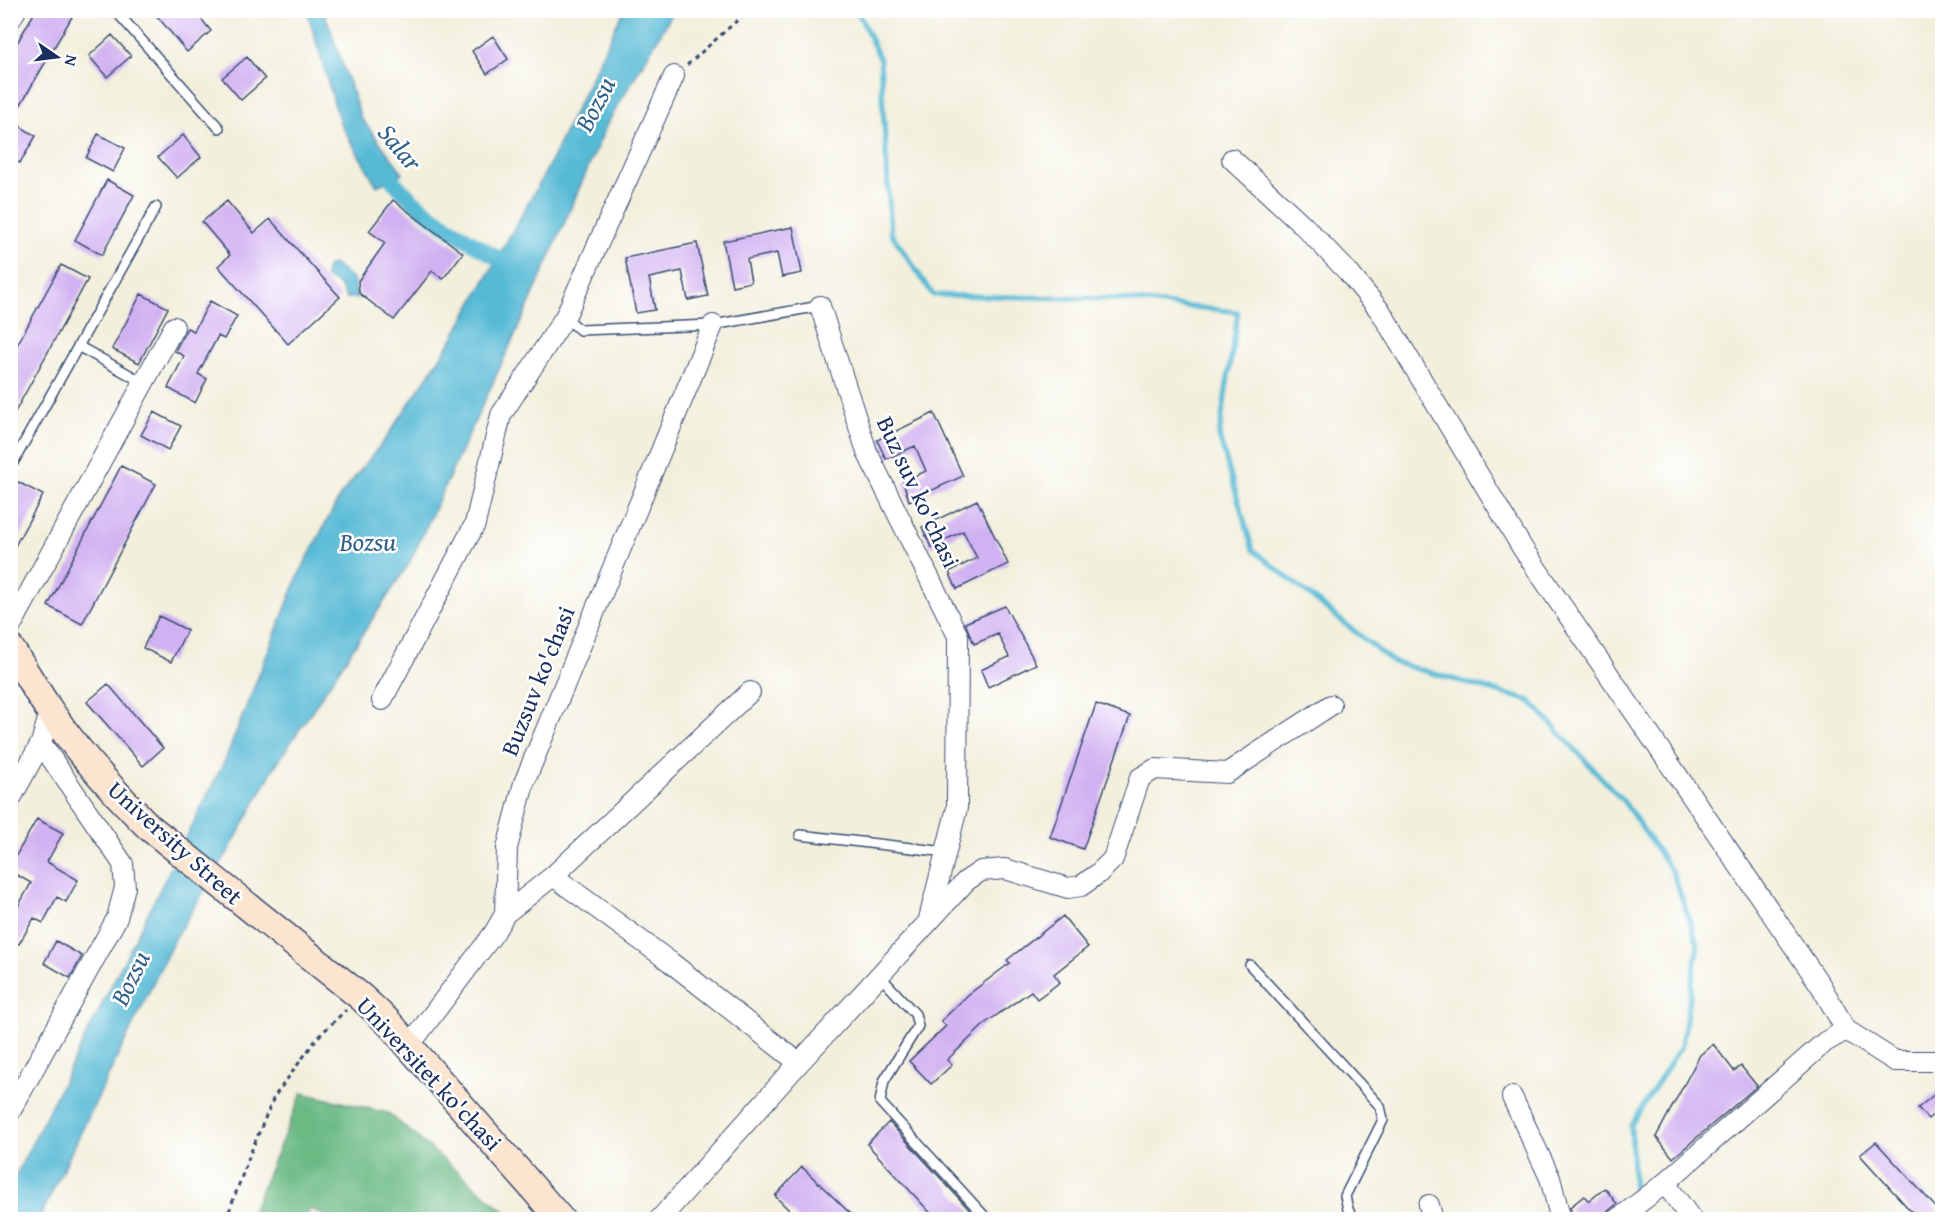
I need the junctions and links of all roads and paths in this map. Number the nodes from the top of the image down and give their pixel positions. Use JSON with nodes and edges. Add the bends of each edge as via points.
{"nodes":[{"id":1,"x":16,"y":10,"type":"edge"},
{"id":2,"x":115,"y":10,"type":"edge"},
{"id":3,"x":749,"y":10,"type":"edge"},
{"id":4,"x":10,"y":20,"type":"edge"},
{"id":5,"x":674,"y":76,"type":"joint"},
{"id":6,"x":219,"y":128,"type":"dead end"},
{"id":7,"x":1232,"y":159,"type":"dead end"},
{"id":8,"x":156,"y":207,"type":"dead end"},
{"id":9,"x":820,"y":306,"type":"joint"},
{"id":10,"x":565,"y":317,"type":"junction"},
{"id":11,"x":713,"y":325,"type":"junction"},
{"id":12,"x":174,"y":327,"type":"dead end"},
{"id":13,"x":78,"y":346,"type":"junction"},
{"id":14,"x":144,"y":383,"type":"junction"},
{"id":15,"x":10,"y":468,"type":"edge"},
{"id":16,"x":10,"y":628,"type":"edge"},
{"id":17,"x":10,"y":648,"type":"edge"},
{"id":18,"x":750,"y":692,"type":"dead end"},
{"id":19,"x":382,"y":700,"type":"dead end"},
{"id":20,"x":1331,"y":705,"type":"dead end"},
{"id":21,"x":50,"y":712,"type":"junction"},
{"id":22,"x":41,"y":743,"type":"junction"},
{"id":23,"x":10,"y":800,"type":"edge"},
{"id":24,"x":800,"y":835,"type":"dead end"},
{"id":25,"x":946,"y":852,"type":"junction"},
{"id":26,"x":553,"y":876,"type":"junction"},
{"id":27,"x":505,"y":914,"type":"junction"},
{"id":28,"x":259,"y":917,"type":"joint"},
{"id":29,"x":929,"y":922,"type":"junction"},
{"id":30,"x":1250,"y":965,"type":"dead end"},
{"id":31,"x":879,"y":975,"type":"junction"},
{"id":32,"x":361,"y":997,"type":"junction"},
{"id":33,"x":1846,"y":1030,"type":"junction"},
{"id":34,"x":409,"y":1046,"type":"junction"},
{"id":35,"x":1942,"y":1059,"type":"edge"},
{"id":36,"x":799,"y":1062,"type":"junction"},
{"id":37,"x":1512,"y":1097,"type":"dead end"},
{"id":38,"x":10,"y":1112,"type":"edge"},
{"id":39,"x":1662,"y":1186,"type":"junction"},
{"id":40,"x":226,"y":1220,"type":"edge"},
{"id":41,"x":561,"y":1220,"type":"edge"},
{"id":42,"x":659,"y":1220,"type":"edge"},
{"id":43,"x":988,"y":1220,"type":"edge"},
{"id":44,"x":1353,"y":1220,"type":"edge"},
{"id":45,"x":1561,"y":1220,"type":"edge"},
{"id":46,"x":1617,"y":1220,"type":"edge"},
{"id":47,"x":1692,"y":1220,"type":"edge"}],
"edges":[{"from":1,"to":4,"type":"street"},
{"from":2,"to":6,"type":"lane"},
{"from":3,"to":5,"type":"path"},
{"from":5,"to":10,"type":"street"},
{"from":7,"to":33,"type":"street","via":[[1310,232],[1381,312],[1523,549],[1821,986]]},
{"from":8,"to":13,"type":"lane"},
{"from":9,"to":11,"type":"lane","name":"Buz suv ko'chasi"},
{"from":9,"to":25,"type":"street","name":"Buz suv ko'chasi","via":[[867,452],[958,636],[957,808]]},
{"from":10,"to":11,"type":"lane","name":"Buz suv ko'chasi","via":[[580,330]]},
{"from":10,"to":19,"type":"street","via":[[501,415],[475,524]]},
{"from":11,"to":27,"type":"street","name":"Buzsuv ko'chasi","via":[[524,783],[507,848]]},
{"from":12,"to":14,"type":"street"},
{"from":13,"to":14,"type":"lane"},
{"from":13,"to":15,"type":"lane"},
{"from":14,"to":16,"type":"street"},
{"from":17,"to":21,"type":"main road","name":"University Street"},
{"from":18,"to":26,"type":"street"},
{"from":20,"to":29,"type":"street","via":[[1227,773],[1155,769],[1140,778],[1113,859],[1081,886],[1068,888],[1005,869],[981,871],[966,881]]},
{"from":21,"to":22,"type":"street"},
{"from":21,"to":28,"type":"main road","name":"University Street","via":[[99,775],[149,827]]},
{"from":22,"to":23,"type":"street"},
{"from":22,"to":38,"type":"street","via":[[123,864],[124,887],[117,918]]},
{"from":24,"to":25,"type":"lane"},
{"from":25,"to":29,"type":"street","name":"Buz suv ko'chasi"},
{"from":26,"to":27,"type":"street"},
{"from":26,"to":36,"type":"street"},
{"from":27,"to":34,"type":"street"},
{"from":28,"to":32,"type":"main road","name":"Universitet ko'chasi"},
{"from":29,"to":31,"type":"street"},
{"from":30,"to":44,"type":"lane","via":[[1380,1106],[1383,1120],[1346,1196]]},
{"from":31,"to":36,"type":"street"},
{"from":31,"to":43,"type":"lane","via":[[915,1014],[918,1026],[884,1081],[880,1102]]},
{"from":32,"to":34,"type":"main road","name":"Universitet ko'chasi"},
{"from":32,"to":40,"type":"path","via":[[318,1037],[274,1097]]},
{"from":33,"to":35,"type":"street","via":[[1896,1061]]},
{"from":33,"to":39,"type":"street","via":[[1825,1042]]},
{"from":34,"to":41,"type":"main road","name":"Universitet ko'chasi"},
{"from":36,"to":42,"type":"street"},
{"from":37,"to":45,"type":"street","via":[[1550,1178]]},
{"from":39,"to":46,"type":"street"},
{"from":39,"to":47,"type":"street"}]}
